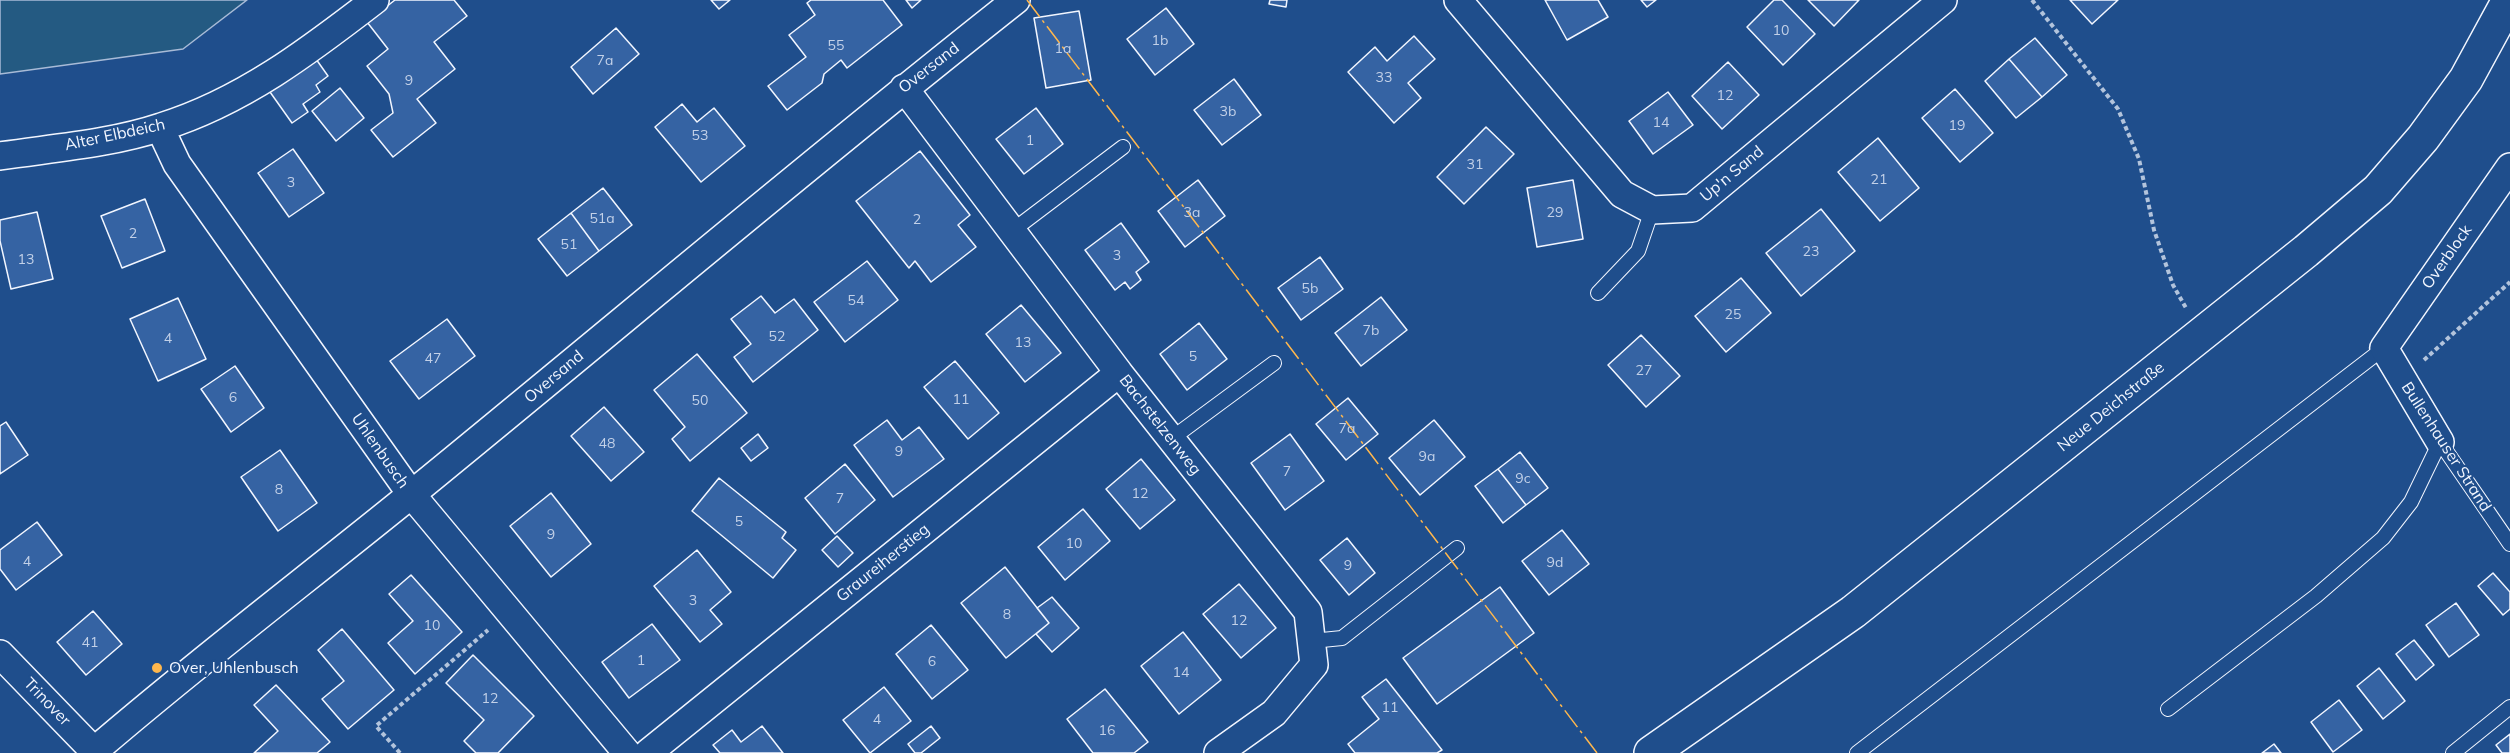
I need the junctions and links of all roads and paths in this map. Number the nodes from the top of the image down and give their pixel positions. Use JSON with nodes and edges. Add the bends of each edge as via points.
{"nodes":[{"id":1,"x":375,"y":0,"type":"edge"},
{"id":2,"x":1016,"y":0,"type":"edge"},
{"id":3,"x":1458,"y":0,"type":"edge"},
{"id":4,"x":1943,"y":0,"type":"edge"},
{"id":5,"x":2032,"y":0,"type":"edge"},
{"id":6,"x":2509,"y":0,"type":"edge"},
{"id":7,"x":904,"y":88,"type":"junction"},
{"id":8,"x":160,"y":128,"type":"junction"},
{"id":9,"x":1123,"y":147,"type":"dead end"},
{"id":10,"x":0,"y":156,"type":"edge"},
{"id":11,"x":2510,"y":167,"type":"edge"},
{"id":12,"x":1652,"y":210,"type":"junction"},
{"id":13,"x":1012,"y":231,"type":"junction"},
{"id":14,"x":2510,"y":282,"type":"edge"},
{"id":15,"x":1598,"y":293,"type":"dead end"},
{"id":16,"x":2201,"y":336,"type":"junction"},
{"id":17,"x":2384,"y":348,"type":"junction"},
{"id":18,"x":1274,"y":363,"type":"dead end"},
{"id":19,"x":1119,"y":373,"type":"junction"},
{"id":20,"x":2403,"y":381,"type":"junction"},
{"id":21,"x":1171,"y":439,"type":"junction"},
{"id":22,"x":2440,"y":442,"type":"junction"},
{"id":23,"x":411,"y":494,"type":"junction"},
{"id":24,"x":2510,"y":544,"type":"edge"},
{"id":25,"x":1456,"y":548,"type":"dead end"},
{"id":26,"x":509,"y":612,"type":"junction"},
{"id":27,"x":1312,"y":641,"type":"junction"},
{"id":28,"x":0,"y":654,"type":"edge"},
{"id":29,"x":2510,"y":707,"type":"edge"},
{"id":30,"x":2168,"y":709,"type":"dead end"},
{"id":31,"x":93,"y":752,"type":"edge"},
{"id":32,"x":400,"y":753,"type":"edge"},
{"id":33,"x":627,"y":753,"type":"edge"},
{"id":34,"x":648,"y":753,"type":"edge"},
{"id":35,"x":1218,"y":753,"type":"edge"},
{"id":36,"x":1651,"y":753,"type":"edge"},
{"id":37,"x":1857,"y":753,"type":"edge"},
{"id":38,"x":2453,"y":753,"type":"edge"}],
"edges":[{"from":1,"to":8,"type":"street","name":"Alter Elbdeich","via":[[260,84],[212,109]]},
{"from":2,"to":7,"type":"street","name":"Oversand"},
{"from":3,"to":12,"type":"street","via":[[1622,194]]},
{"from":4,"to":12,"type":"street","name":"Up'n Sand","via":[[1692,208]]},
{"from":5,"to":16,"type":"path","via":[[2118,109],[2139,159],[2154,230],[2173,285]]},
{"from":6,"to":16,"type":"street","name":"Neue Deichstraße","via":[[2466,79],[2378,190]]},
{"from":7,"to":13,"type":"street","name":"Bachstelzenweg"},
{"from":7,"to":23,"type":"street","name":"Oversand"},
{"from":8,"to":10,"type":"street","name":"Alter Elbdeich"},
{"from":8,"to":23,"type":"street","name":"Uhlenbusch","via":[[177,164]]},
{"from":9,"to":13,"type":"lane"},
{"from":11,"to":17,"type":"street","name":"Overblock"},
{"from":12,"to":15,"type":"lane","via":[[1638,251]]},
{"from":13,"to":19,"type":"street","name":"Bachstelzenweg"},
{"from":14,"to":20,"type":"path"},
{"from":16,"to":36,"type":"street","name":"Neue Deichstraße","via":[[1853,612]]},
{"from":17,"to":20,"type":"street","name":"Bullenhauser Strand"},
{"from":17,"to":37,"type":"lane"},
{"from":18,"to":21,"type":"lane"},
{"from":19,"to":21,"type":"street","name":"Bachstelzenweg"},
{"from":19,"to":34,"type":"street","name":"Graureiherstieg"},
{"from":20,"to":22,"type":"street","name":"Bullenhauser Strand"},
{"from":21,"to":27,"type":"street","name":"Bachstelzenweg","via":[[1308,612]]},
{"from":22,"to":24,"type":"lane","name":"Bullenhauser Strand"},
{"from":22,"to":30,"type":"lane","via":[[2411,502],[2383,538],[2316,596]]},
{"from":23,"to":26,"type":"street","name":"Uhlenbusch"},
{"from":23,"to":31,"type":"street","name":"Oversand","via":[[165,689]]},
{"from":25,"to":27,"type":"lane","via":[[1342,638]]},
{"from":26,"to":32,"type":"path","via":[[376,726]]},
{"from":26,"to":33,"type":"street","name":"Uhlenbusch"},
{"from":27,"to":35,"type":"street","name":"Bachstelzenweg","via":[[1314,665],[1274,713]]},
{"from":28,"to":31,"type":"street","name":"Trinover"},
{"from":29,"to":38,"type":"lane"}]}
